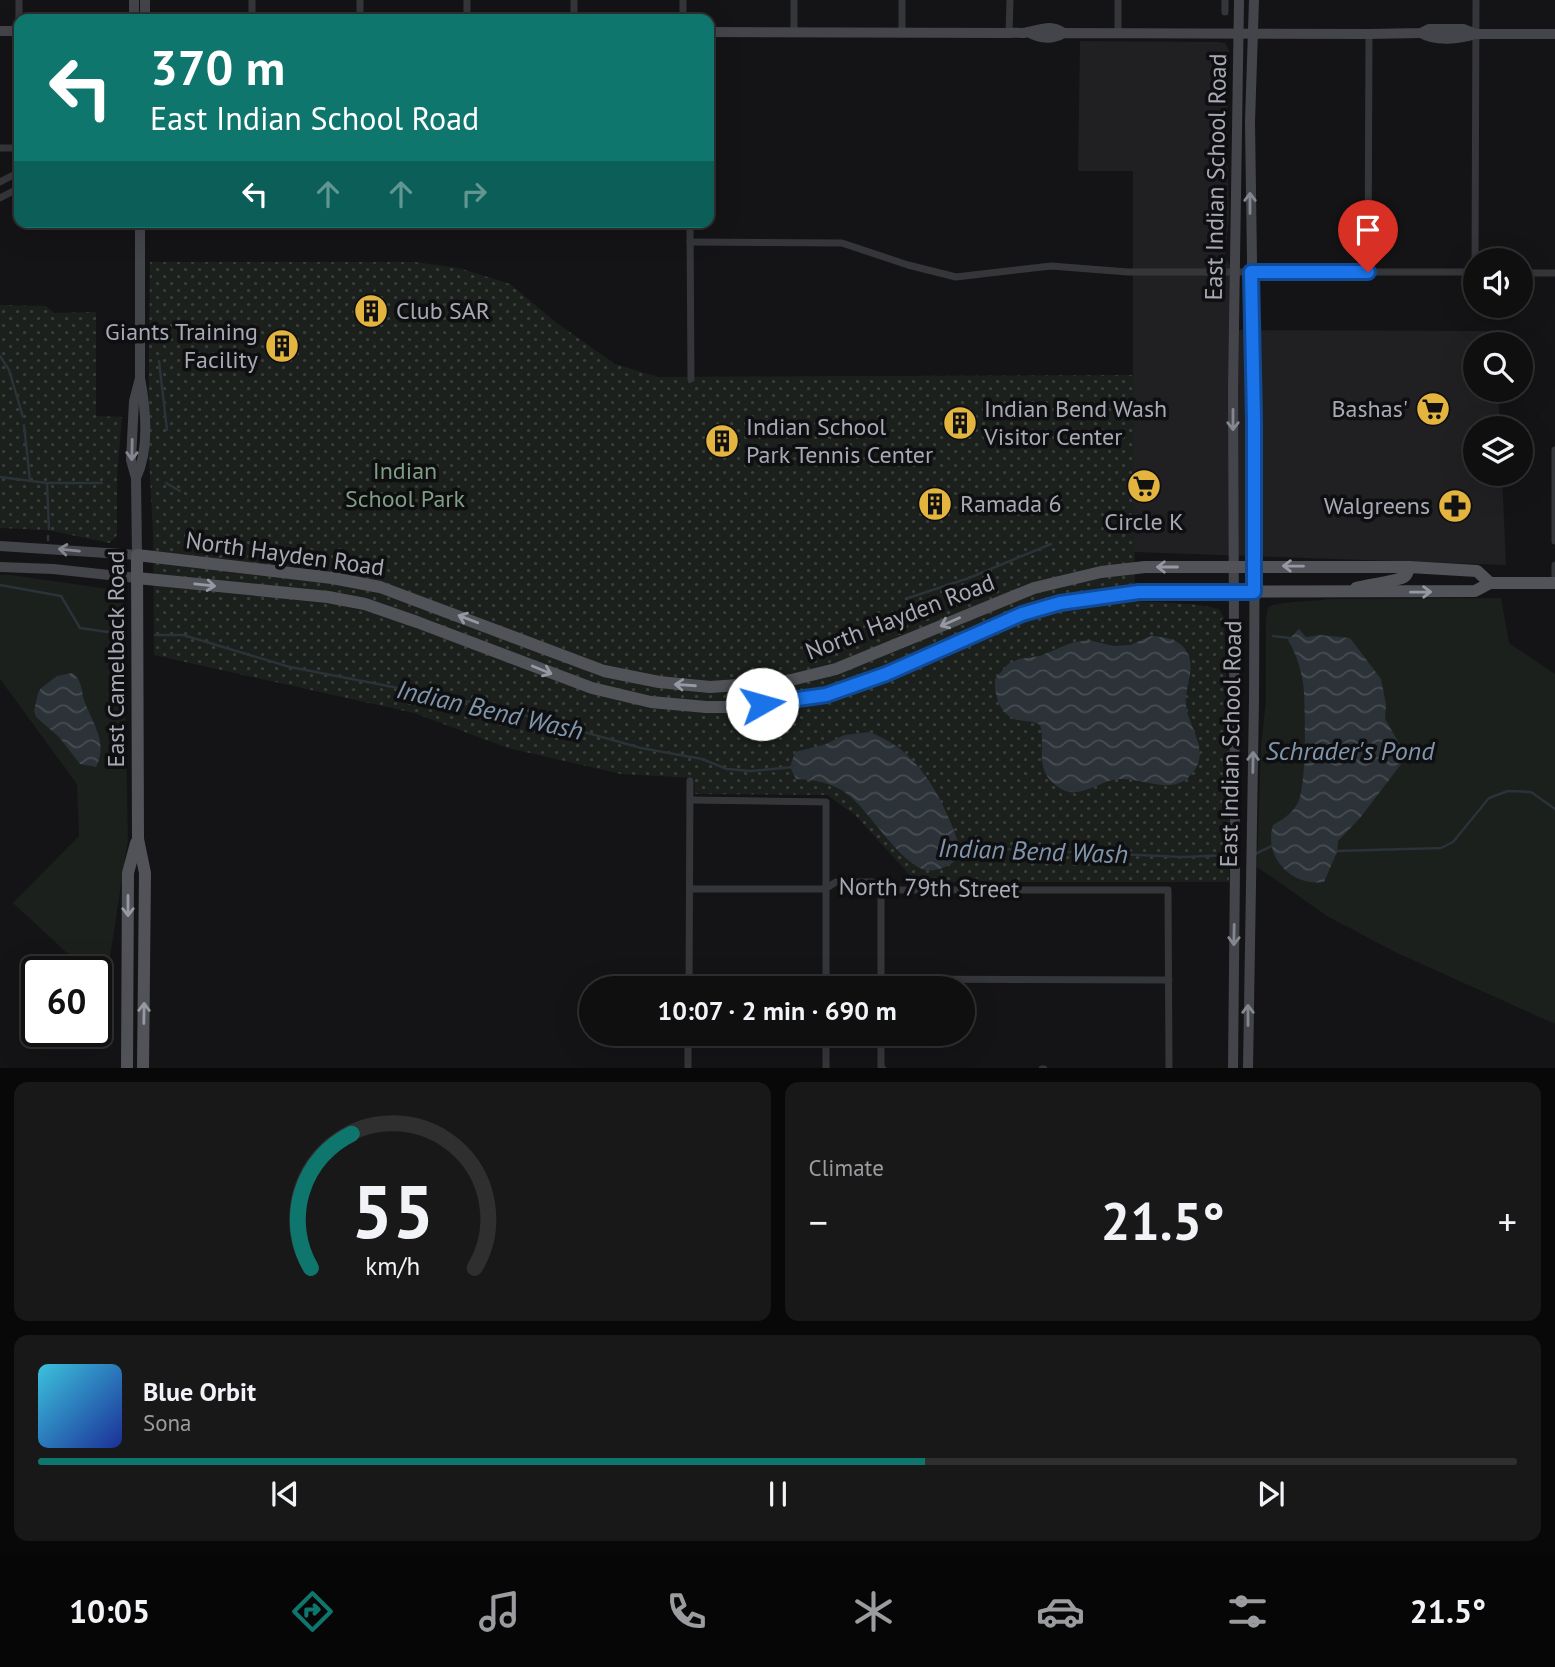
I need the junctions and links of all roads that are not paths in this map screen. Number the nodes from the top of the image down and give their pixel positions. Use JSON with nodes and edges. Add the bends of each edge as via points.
{"nodes":[{"id":1,"x":794,"y":0,"type":"edge"},
{"id":2,"x":902,"y":0,"type":"edge"},
{"id":3,"x":1010,"y":0,"type":"edge"},
{"id":4,"x":1118,"y":0,"type":"edge"},
{"id":5,"x":1224,"y":0,"type":"edge"},
{"id":6,"x":1239,"y":0,"type":"edge"},
{"id":7,"x":1254,"y":0,"type":"edge"},
{"id":8,"x":1476,"y":0,"type":"edge"},
{"id":9,"x":1225,"y":12,"type":"dead end"},
{"id":10,"x":714,"y":32,"type":"edge"},
{"id":11,"x":794,"y":32,"type":"junction"},
{"id":12,"x":902,"y":32,"type":"junction"},
{"id":13,"x":1009,"y":33,"type":"junction"},
{"id":14,"x":1118,"y":33,"type":"junction"},
{"id":15,"x":1239,"y":33,"type":"junction"},
{"id":16,"x":1253,"y":33,"type":"junction"},
{"id":17,"x":1368,"y":34,"type":"junction"},
{"id":18,"x":1476,"y":34,"type":"junction"},
{"id":19,"x":1555,"y":34,"type":"edge"},
{"id":20,"x":139,"y":228,"type":"edge"},
{"id":21,"x":690,"y":228,"type":"edge"},
{"id":22,"x":690,"y":242,"type":"junction"},
{"id":23,"x":1475,"y":248,"type":"edge"},
{"id":24,"x":1237,"y":272,"type":"junction"},
{"id":25,"x":1251,"y":272,"type":"junction"},
{"id":26,"x":1368,"y":272,"type":"junction"},
{"id":27,"x":1463,"y":272,"type":"edge"},
{"id":28,"x":1533,"y":273,"type":"edge"},
{"id":29,"x":1555,"y":273,"type":"edge"},
{"id":30,"x":691,"y":379,"type":"dead end"},
{"id":31,"x":1555,"y":450,"type":"edge"},
{"id":32,"x":1555,"y":457,"type":"edge"},
{"id":33,"x":1555,"y":541,"type":"edge"},
{"id":34,"x":0,"y":545,"type":"edge"},
{"id":35,"x":137,"y":555,"type":"junction"},
{"id":36,"x":1555,"y":565,"type":"edge"},
{"id":37,"x":1255,"y":566,"type":"junction"},
{"id":38,"x":1409,"y":566,"type":"junction"},
{"id":39,"x":0,"y":567,"type":"edge"},
{"id":40,"x":1233,"y":567,"type":"junction"},
{"id":41,"x":137,"y":578,"type":"junction"},
{"id":42,"x":1490,"y":583,"type":"junction"},
{"id":43,"x":1555,"y":583,"type":"edge"},
{"id":44,"x":1233,"y":592,"type":"junction"},
{"id":45,"x":1254,"y":592,"type":"junction"},
{"id":46,"x":1342,"y":593,"type":"junction"},
{"id":47,"x":690,"y":781,"type":"dead end"},
{"id":48,"x":690,"y":800,"type":"junction"},
{"id":49,"x":138,"y":839,"type":"junction"},
{"id":50,"x":690,"y":889,"type":"junction"},
{"id":51,"x":825,"y":889,"type":"junction"},
{"id":52,"x":881,"y":890,"type":"junction"},
{"id":53,"x":689,"y":976,"type":"edge"},
{"id":54,"x":826,"y":976,"type":"edge"},
{"id":55,"x":881,"y":976,"type":"edge"},
{"id":56,"x":975,"y":979,"type":"edge"},
{"id":57,"x":1169,"y":980,"type":"junction"},
{"id":58,"x":688,"y":1046,"type":"edge"},
{"id":59,"x":826,"y":1046,"type":"edge"},
{"id":60,"x":881,"y":1046,"type":"edge"},
{"id":61,"x":127,"y":1068,"type":"edge"},
{"id":62,"x":143,"y":1068,"type":"edge"},
{"id":63,"x":688,"y":1068,"type":"edge"},
{"id":64,"x":826,"y":1068,"type":"edge"},
{"id":65,"x":882,"y":1068,"type":"edge"},
{"id":66,"x":1169,"y":1068,"type":"edge"},
{"id":67,"x":1233,"y":1068,"type":"edge"},
{"id":68,"x":1248,"y":1068,"type":"edge"}],
"edges":[{"from":1,"to":11,"type":"street"},
{"from":2,"to":12,"type":"street"},
{"from":3,"to":13,"type":"street"},
{"from":4,"to":14,"type":"street"},
{"from":5,"to":9,"type":"street"},
{"from":6,"to":15,"type":"main road","name":"East Indian School Road"},
{"from":7,"to":16,"type":"main road","name":"East Indian School Road"},
{"from":8,"to":18,"type":"street"},
{"from":10,"to":11,"type":"main road"},
{"from":11,"to":12,"type":"main road"},
{"from":12,"to":13,"type":"main road"},
{"from":13,"to":14,"type":"main road","via":[[1028,32],[1037,37]]},
{"from":14,"to":15,"type":"main road"},
{"from":15,"to":16,"type":"main road"},
{"from":15,"to":24,"type":"main road","name":"East Indian School Road"},
{"from":16,"to":17,"type":"main road"},
{"from":25,"to":16,"type":"main road","name":"East Indian School Road","one_way":true},
{"from":17,"to":18,"type":"main road","via":[[1429,29],[1463,29]]},
{"from":17,"to":26,"type":"street"},
{"from":18,"to":19,"type":"main road"},
{"from":18,"to":23,"type":"street"},
{"from":20,"to":35,"type":"main road","name":"East Camelback Road","via":[[145,460],[136,478]]},
{"from":21,"to":22,"type":"street"},
{"from":22,"to":24,"type":"street","via":[[842,243],[956,278],[1051,266],[1128,272]]},
{"from":22,"to":30,"type":"street"},
{"from":24,"to":25,"type":"street"},
{"from":24,"to":40,"type":"main road","name":"East Indian School Road","one_way":true},
{"from":25,"to":26,"type":"street"},
{"from":25,"to":37,"type":"main road","name":"East Indian School Road"},
{"from":26,"to":27,"type":"street"},
{"from":28,"to":29,"type":"street"},
{"from":31,"to":32,"type":"street"},
{"from":32,"to":33,"type":"street"},
{"from":35,"to":34,"type":"main road","name":"North Hayden Road","one_way":true},
{"from":40,"to":35,"type":"main road","name":"North Hayden Road","one_way":true,"via":[[1128,568],[1060,580],[836,669],[783,682],[710,687],[604,670],[380,587]]},
{"from":35,"to":41,"type":"main road","name":"East Camelback Road"},
{"from":36,"to":43,"type":"street"},
{"from":38,"to":37,"type":"main road","name":"North Hayden Road","one_way":true},
{"from":37,"to":40,"type":"main road","name":"North Hayden Road"},
{"from":37,"to":45,"type":"main road","name":"East Indian School Road"},
{"from":38,"to":42,"type":"main road","name":"North Hayden Road","via":[[1477,571]]},
{"from":38,"to":46,"type":"main road","via":[[1402,579]]},
{"from":39,"to":41,"type":"main road","name":"North Hayden Road"},
{"from":40,"to":44,"type":"main road","name":"East Indian School Road"},
{"from":41,"to":44,"type":"main road","name":"North Hayden Road","one_way":true,"via":[[365,604],[592,688],[662,704],[706,707],[826,695],[886,674],[1022,614],[1060,603],[1139,592]]},
{"from":41,"to":49,"type":"main road","name":"East Camelback Road"},
{"from":42,"to":43,"type":"main road","name":"North Hayden Road"},
{"from":46,"to":42,"type":"main road","name":"North Hayden Road","one_way":true,"via":[[1475,591]]},
{"from":44,"to":45,"type":"main road","name":"North Hayden Road"},
{"from":44,"to":67,"type":"main road","name":"East Indian School Road","one_way":true},
{"from":45,"to":46,"type":"main road","name":"North Hayden Road"},
{"from":68,"to":45,"type":"main road","name":"East Indian School Road","one_way":true},
{"from":47,"to":48,"type":"street"},
{"from":48,"to":50,"type":"street"},
{"from":48,"to":51,"type":"street","via":[[826,802]]},
{"from":49,"to":61,"type":"main road","name":"East Camelback Road","one_way":true,"via":[[128,873]]},
{"from":62,"to":49,"type":"main road","name":"East Camelback Road","one_way":true,"via":[[145,873]]},
{"from":50,"to":51,"type":"street","name":"North 79th Street"},
{"from":50,"to":53,"type":"street"},
{"from":51,"to":52,"type":"street","name":"North 79th Street","via":[[836,882],[873,883]]},
{"from":51,"to":54,"type":"street"},
{"from":52,"to":55,"type":"street"},
{"from":52,"to":57,"type":"street","name":"North 79th Street","via":[[1168,890]]},
{"from":56,"to":57,"type":"street"},
{"from":57,"to":66,"type":"street"},
{"from":58,"to":63,"type":"street"},
{"from":59,"to":64,"type":"street"},
{"from":60,"to":65,"type":"street"}]}
